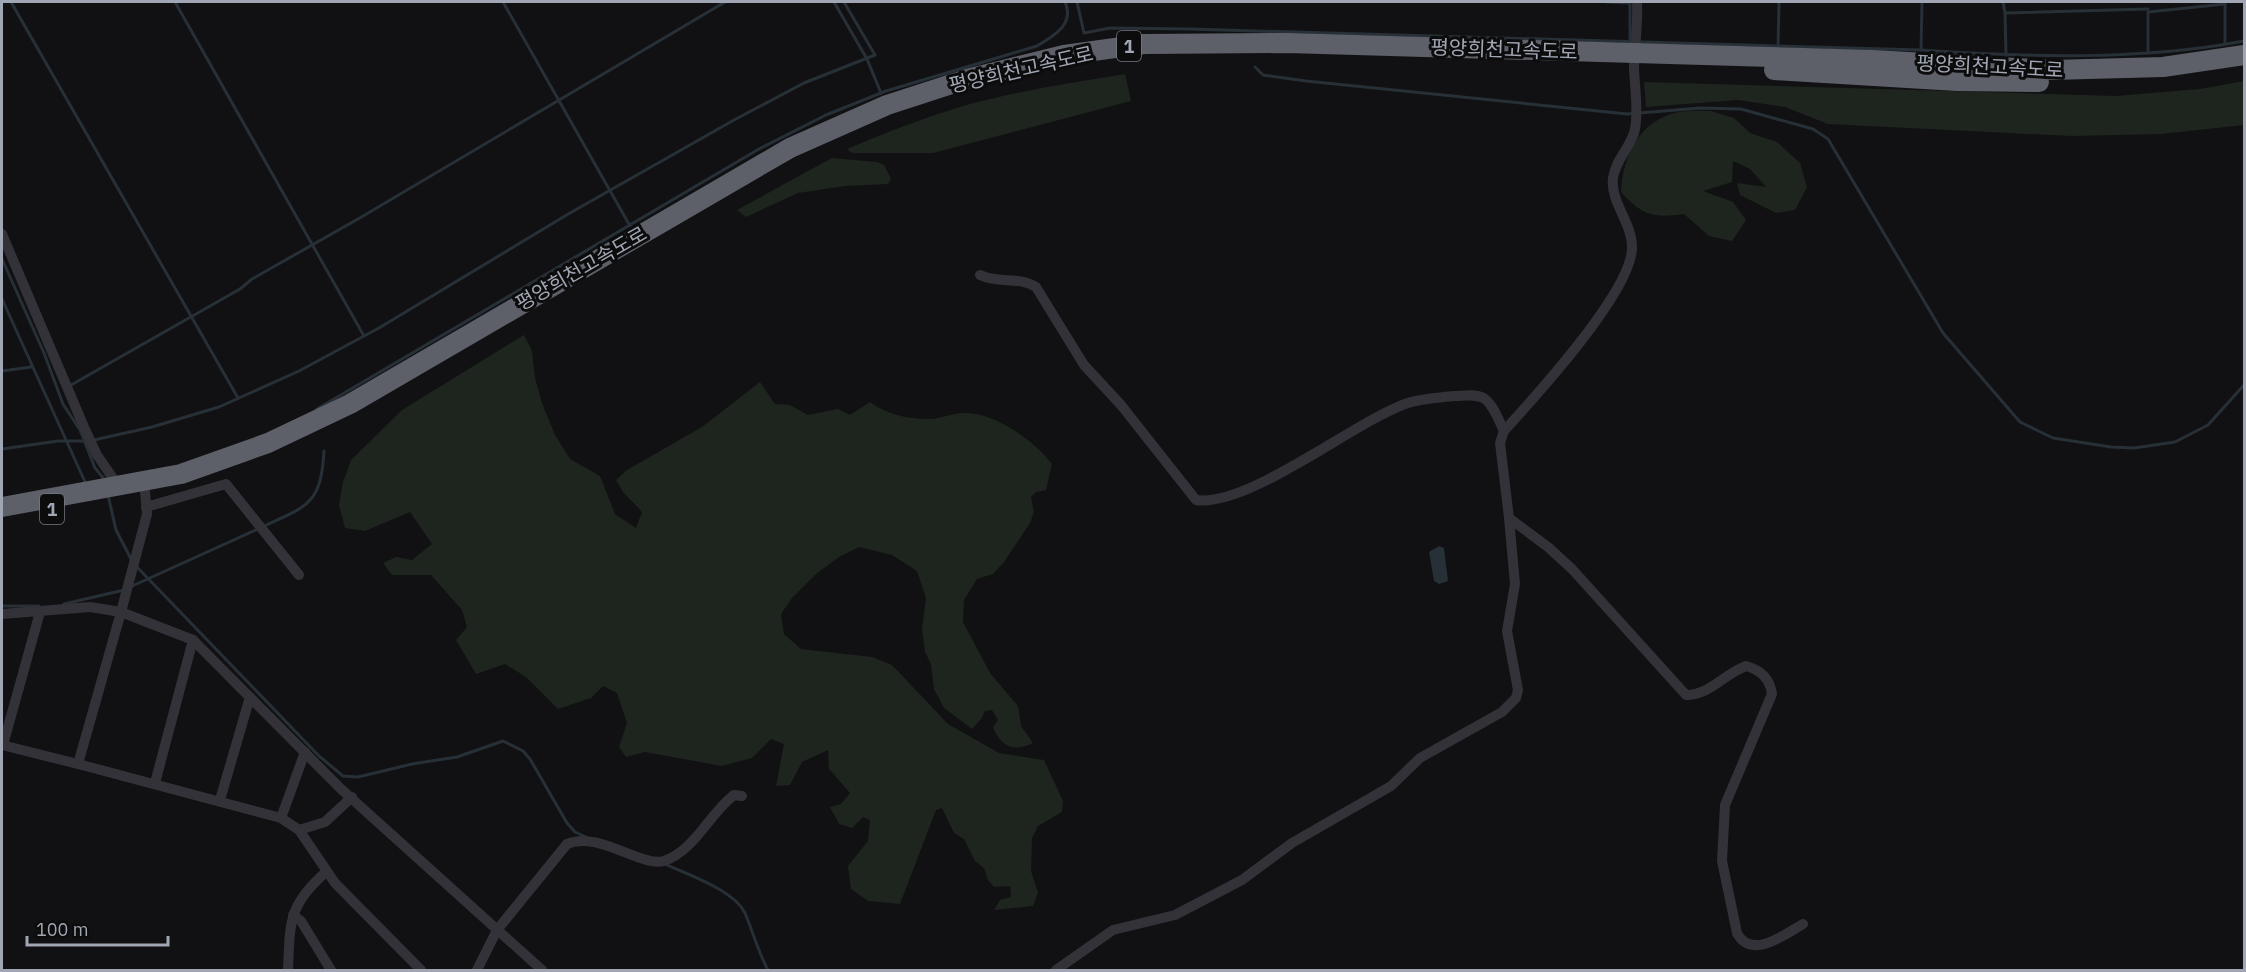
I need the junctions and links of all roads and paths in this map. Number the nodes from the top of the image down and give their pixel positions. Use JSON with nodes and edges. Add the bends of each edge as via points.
{"nodes":[{"id":1,"x":1638,"y":2,"type":"edge"},
{"id":2,"x":2244,"y":55,"type":"edge"},
{"id":3,"x":1635,"y":58,"type":"junction"},
{"id":4,"x":2244,"y":68,"type":"edge"},
{"id":5,"x":2,"y":234,"type":"edge"},
{"id":6,"x":980,"y":274,"type":"dead end"},
{"id":7,"x":1503,"y":430,"type":"junction"},
{"id":8,"x":110,"y":492,"type":"junction"},
{"id":9,"x":146,"y":499,"type":"junction"},
{"id":10,"x":2,"y":507,"type":"edge"},
{"id":11,"x":2,"y":518,"type":"edge"},
{"id":12,"x":1509,"y":518,"type":"junction"},
{"id":13,"x":299,"y":575,"type":"dead end"},
{"id":14,"x":40,"y":612,"type":"junction"},
{"id":15,"x":121,"y":612,"type":"junction"},
{"id":16,"x":2,"y":614,"type":"edge"},
{"id":17,"x":193,"y":640,"type":"junction"},
{"id":18,"x":250,"y":697,"type":"junction"},
{"id":19,"x":2,"y":745,"type":"edge"},
{"id":20,"x":305,"y":752,"type":"junction"},
{"id":21,"x":78,"y":764,"type":"junction"},
{"id":22,"x":155,"y":783,"type":"junction"},
{"id":23,"x":742,"y":796,"type":"dead end"},
{"id":24,"x":352,"y":798,"type":"junction"},
{"id":25,"x":219,"y":800,"type":"junction"},
{"id":26,"x":281,"y":818,"type":"junction"},
{"id":27,"x":299,"y":830,"type":"junction"},
{"id":28,"x":326,"y":872,"type":"junction"},
{"id":29,"x":293,"y":915,"type":"junction"},
{"id":30,"x":1803,"y":924,"type":"dead end"},
{"id":31,"x":497,"y":930,"type":"junction"},
{"id":32,"x":288,"y":970,"type":"edge"},
{"id":33,"x":331,"y":970,"type":"edge"},
{"id":34,"x":421,"y":970,"type":"edge"},
{"id":35,"x":477,"y":970,"type":"edge"},
{"id":36,"x":542,"y":970,"type":"edge"},
{"id":37,"x":1056,"y":970,"type":"edge"}],
"edges":[{"from":1,"to":3,"type":"street"},
{"from":2,"to":3,"type":"highway","name":"평양희천고속도로","number":"1","via":[[2163,68],[2052,70],[1873,60]]},
{"from":3,"to":4,"type":"highway","name":"평양희천고속도로","number":"1","via":[[1957,81],[2131,82]]},
{"from":3,"to":7,"type":"street","via":[[1636,127],[1613,175],[1612,190],[1627,219],[1632,246],[1624,278],[1574,348]]},
{"from":3,"to":8,"type":"highway","name":"평양희천고속도로","number":"1","via":[[1288,43],[1144,44],[1064,55],[967,79],[887,105],[790,148],[350,404],[268,443],[181,474]]},
{"from":3,"to":9,"type":"highway","name":"평양희천고속도로","number":"1","via":[[1166,52],[1045,70],[970,89],[892,117],[771,170],[360,409],[236,466]]},
{"from":5,"to":8,"type":"street"},
{"from":6,"to":7,"type":"street","via":[[987,279],[1029,282],[1036,287],[1084,365],[1196,500],[1219,499],[1266,482],[1378,417],[1424,399],[1473,395],[1484,399]]},
{"from":7,"to":12,"type":"street","via":[[1500,443]]},
{"from":8,"to":9,"type":"highway","name":"평양희천고속도로","number":"1"},
{"from":8,"to":10,"type":"highway","name":"평양희천고속도로","number":"1"},
{"from":8,"to":11,"type":"highway","name":"평양희천고속도로","number":"1"},
{"from":9,"to":13,"type":"street","via":[[226,484]]},
{"from":9,"to":15,"type":"street","via":[[147,514]]},
{"from":12,"to":30,"type":"street","via":[[1572,569],[1686,695],[1703,693],[1746,666],[1766,679],[1772,694],[1725,805],[1722,861],[1742,943],[1758,946]]},
{"from":12,"to":37,"type":"street","via":[[1515,584],[1507,631],[1518,690],[1513,704],[1420,758],[1391,786],[1292,843],[1242,880],[1175,915],[1113,930]]},
{"from":14,"to":15,"type":"street","via":[[90,607]]},
{"from":14,"to":16,"type":"street"},
{"from":14,"to":19,"type":"street"},
{"from":15,"to":17,"type":"street"},
{"from":15,"to":21,"type":"street"},
{"from":17,"to":18,"type":"street"},
{"from":17,"to":22,"type":"street"},
{"from":18,"to":20,"type":"street"},
{"from":18,"to":25,"type":"street"},
{"from":19,"to":21,"type":"street"},
{"from":20,"to":24,"type":"street"},
{"from":20,"to":26,"type":"street"},
{"from":21,"to":22,"type":"street"},
{"from":22,"to":25,"type":"street"},
{"from":23,"to":31,"type":"street","via":[[734,795],[724,803],[692,844],[666,860],[655,863],[619,848],[575,840],[567,844]]},
{"from":24,"to":27,"type":"street","via":[[325,822]]},
{"from":24,"to":31,"type":"street"},
{"from":25,"to":26,"type":"street"},
{"from":26,"to":27,"type":"street"},
{"from":27,"to":28,"type":"street"},
{"from":28,"to":29,"type":"street","via":[[300,898]]},
{"from":28,"to":34,"type":"street"},
{"from":29,"to":32,"type":"street"},
{"from":29,"to":33,"type":"street","via":[[301,921]]},
{"from":31,"to":35,"type":"street"},
{"from":31,"to":36,"type":"street"}]}
